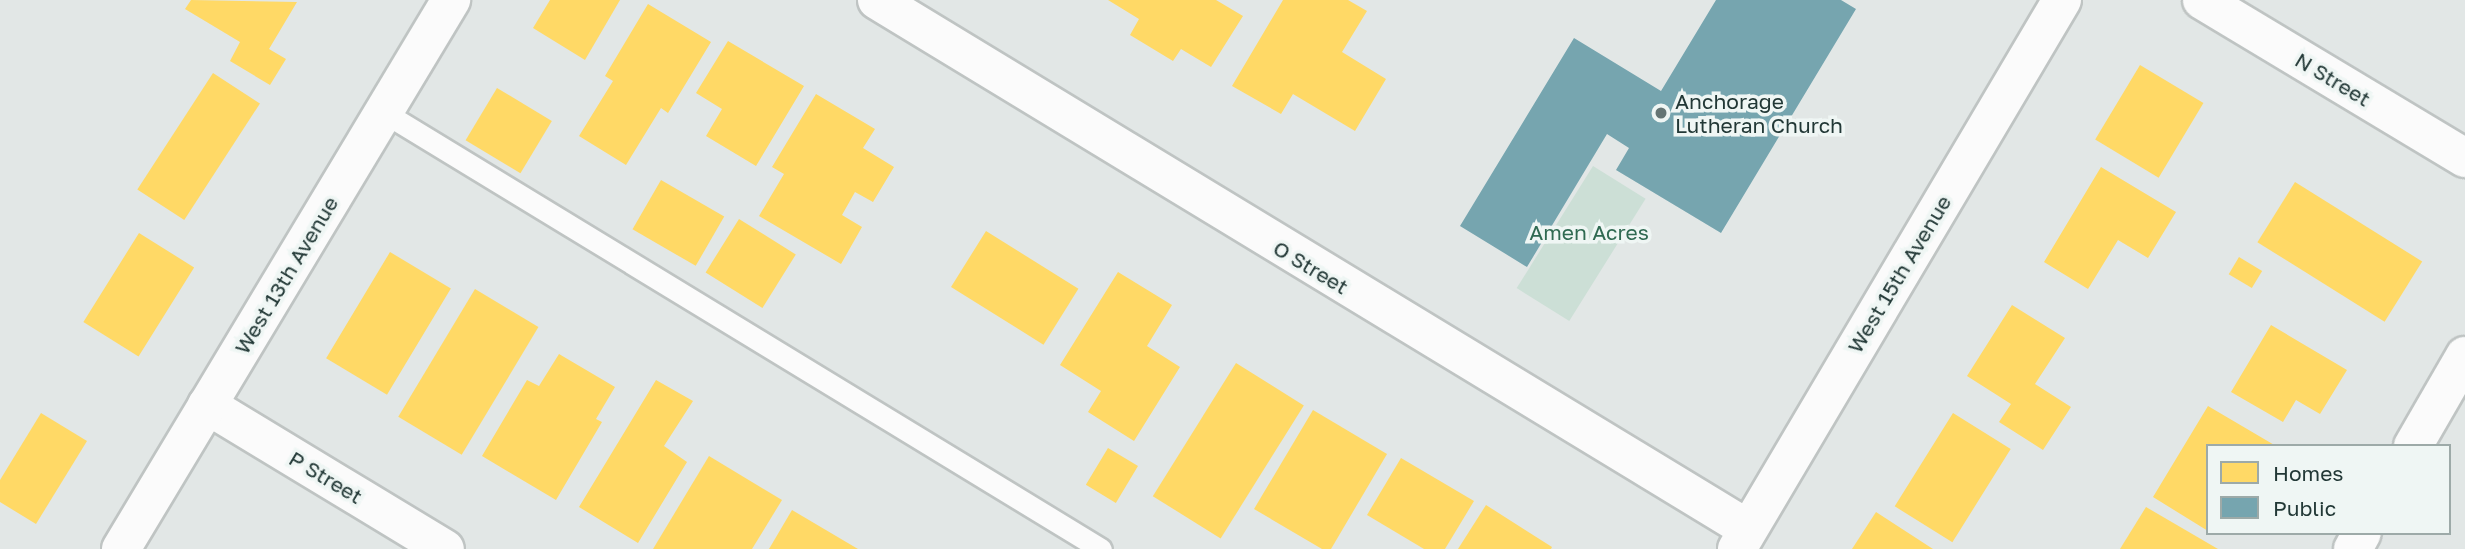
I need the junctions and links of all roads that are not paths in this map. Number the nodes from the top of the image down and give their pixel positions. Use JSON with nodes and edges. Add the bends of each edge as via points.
{"nodes":[{"id":1,"x":451,"y":0,"type":"edge"},
{"id":2,"x":877,"y":0,"type":"edge"},
{"id":3,"x":2062,"y":0,"type":"edge"},
{"id":4,"x":2202,"y":0,"type":"edge"},
{"id":5,"x":385,"y":113,"type":"junction"},
{"id":6,"x":2465,"y":158,"type":"edge"},
{"id":7,"x":2465,"y":356,"type":"edge"},
{"id":8,"x":207,"y":405,"type":"junction"},
{"id":9,"x":2414,"y":444,"type":"edge"},
{"id":10,"x":1742,"y":539,"type":"edge"},
{"id":11,"x":121,"y":549,"type":"edge"},
{"id":12,"x":445,"y":549,"type":"edge"},
{"id":13,"x":1101,"y":549,"type":"edge"}],
"edges":[{"from":1,"to":5,"type":"street","name":"West 13th Avenue"},
{"from":2,"to":10,"type":"street","name":"O Street"},
{"from":3,"to":10,"type":"street","name":"West 15th Avenue"},
{"from":4,"to":6,"type":"street","name":"N Street"},
{"from":5,"to":8,"type":"street","name":"West 13th Avenue"},
{"from":5,"to":13,"type":"lane"},
{"from":7,"to":9,"type":"street"},
{"from":8,"to":11,"type":"street","name":"West 13th Avenue"},
{"from":8,"to":12,"type":"street","name":"P Street"}]}
